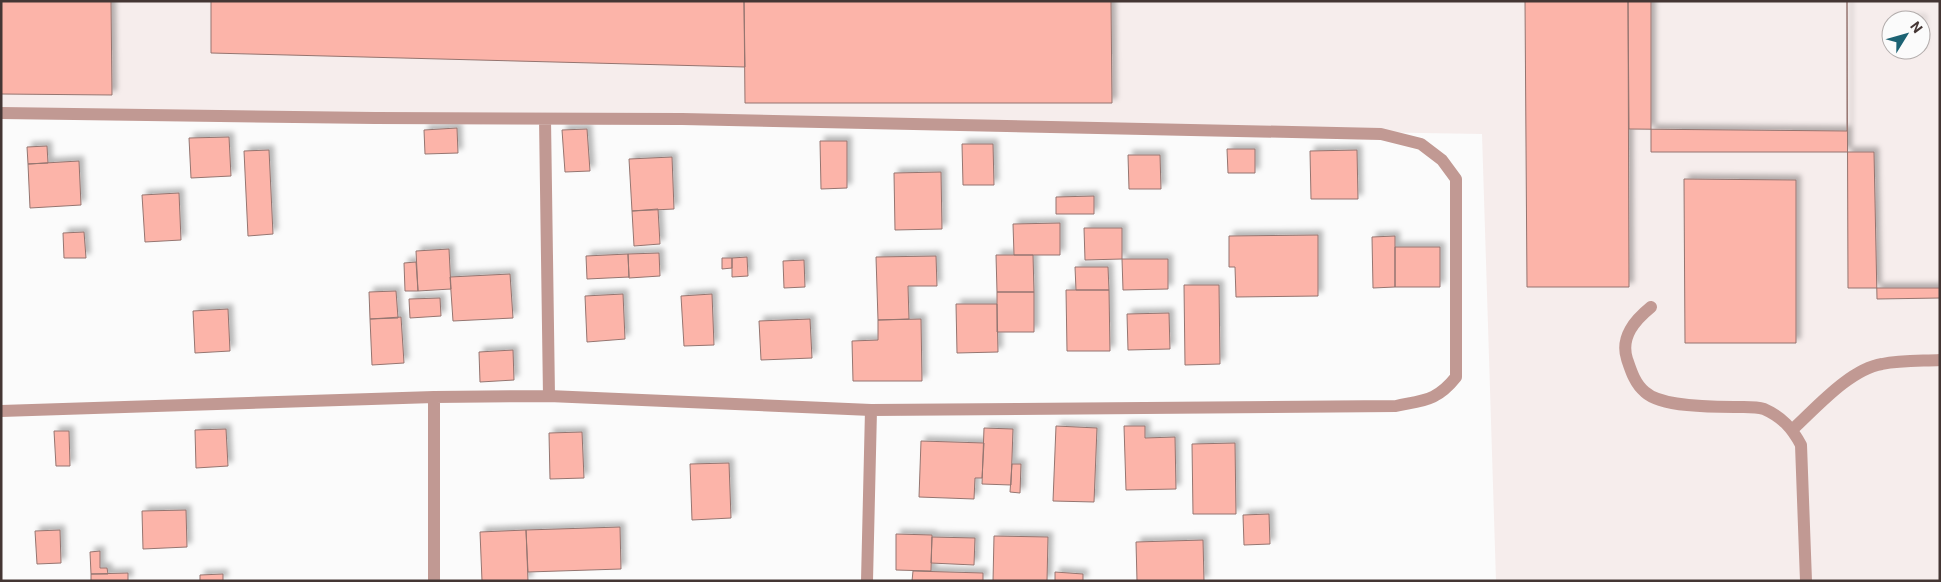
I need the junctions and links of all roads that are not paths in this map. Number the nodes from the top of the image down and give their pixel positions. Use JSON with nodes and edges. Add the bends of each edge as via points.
{"nodes":[{"id":1,"x":1,"y":113,"type":"edge"},
{"id":2,"x":545,"y":119,"type":"junction"},
{"id":3,"x":1650,"y":308,"type":"dead end"},
{"id":4,"x":1940,"y":360,"type":"edge"},
{"id":5,"x":549,"y":396,"type":"junction"},
{"id":6,"x":434,"y":397,"type":"junction"},
{"id":7,"x":871,"y":410,"type":"junction"},
{"id":8,"x":1,"y":411,"type":"edge"},
{"id":9,"x":1793,"y":429,"type":"junction"},
{"id":10,"x":434,"y":581,"type":"edge"},
{"id":11,"x":867,"y":581,"type":"edge"},
{"id":12,"x":1806,"y":581,"type":"edge"}],
"edges":[{"from":1,"to":2,"type":"street"},
{"from":2,"to":5,"type":"street"},
{"from":2,"to":7,"type":"street","via":[[1381,134],[1421,144],[1442,160],[1456,180],[1456,376],[1448,388],[1434,398],[1396,406]]},
{"from":3,"to":9,"type":"street","via":[[1636,320],[1626,343],[1626,354],[1634,377],[1645,392],[1656,400],[1694,406],[1762,408],[1780,417]]},
{"from":4,"to":9,"type":"street","via":[[1881,364],[1864,371],[1848,380]]},
{"from":5,"to":6,"type":"street"},
{"from":5,"to":7,"type":"street"},
{"from":6,"to":8,"type":"street"},
{"from":6,"to":10,"type":"street"},
{"from":7,"to":11,"type":"street"},
{"from":9,"to":12,"type":"street","via":[[1801,445]]}]}
